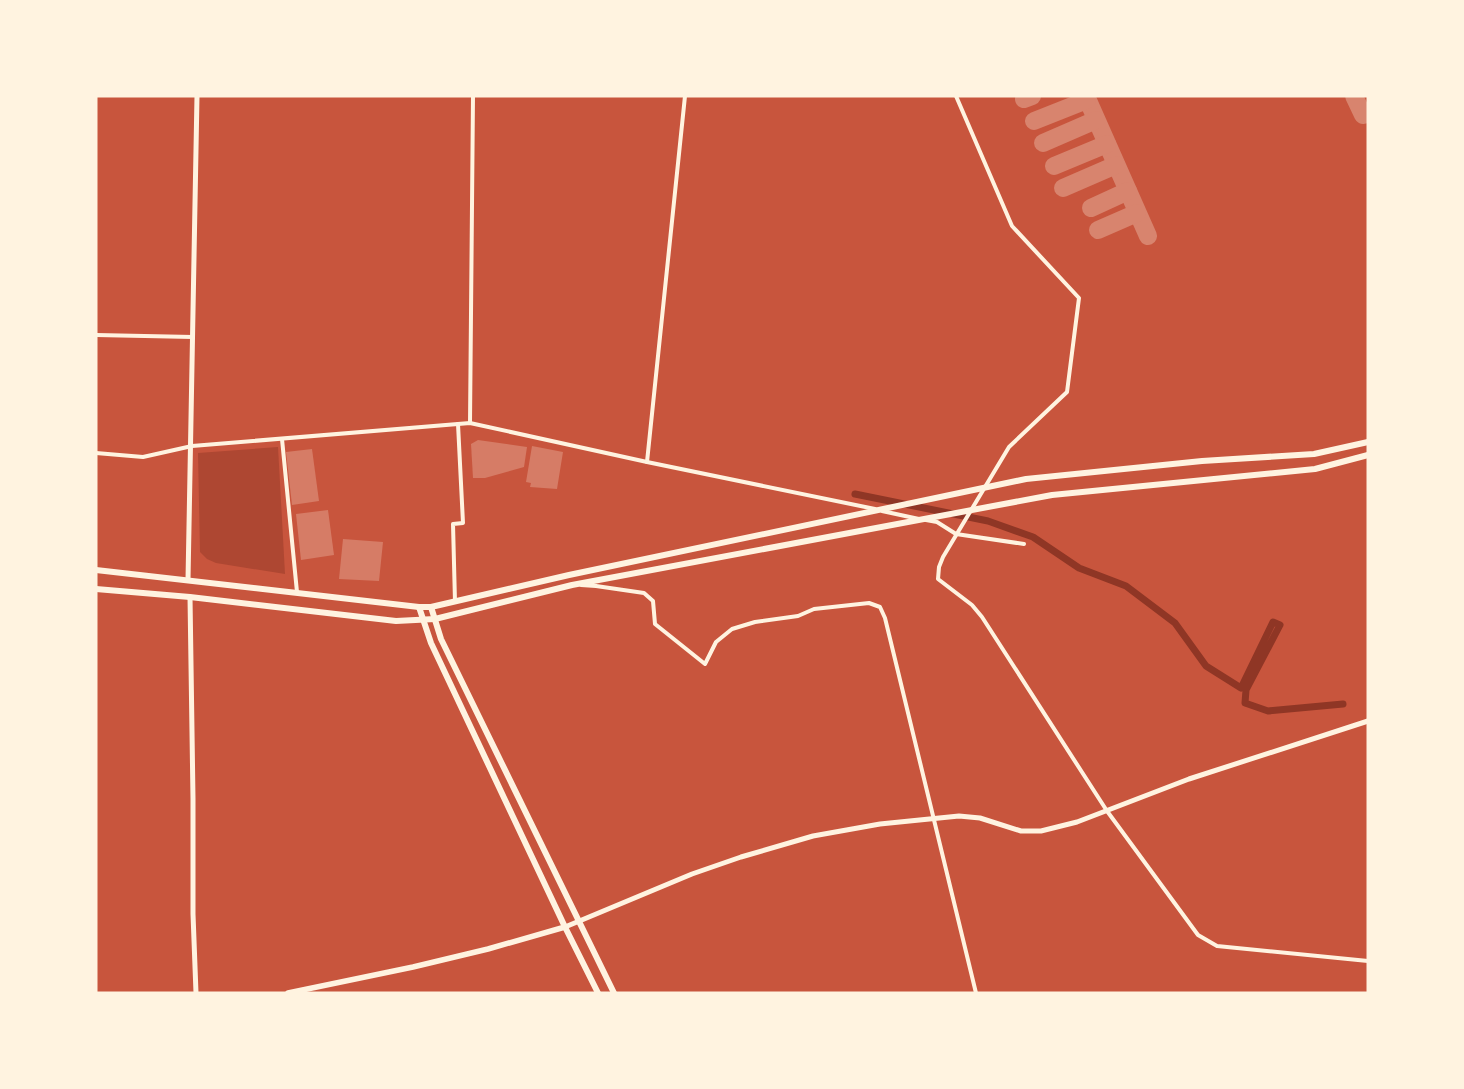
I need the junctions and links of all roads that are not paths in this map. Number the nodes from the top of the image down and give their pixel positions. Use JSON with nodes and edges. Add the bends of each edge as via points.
{"nodes":[{"id":1,"x":197,"y":96,"type":"edge"},
{"id":2,"x":473,"y":96,"type":"edge"},
{"id":3,"x":685,"y":96,"type":"edge"},
{"id":4,"x":956,"y":96,"type":"edge"},
{"id":5,"x":96,"y":335,"type":"edge"},
{"id":6,"x":193,"y":337,"type":"junction"},
{"id":7,"x":470,"y":423,"type":"junction"},
{"id":8,"x":458,"y":424,"type":"junction"},
{"id":9,"x":282,"y":439,"type":"junction"},
{"id":10,"x":1368,"y":442,"type":"edge"},
{"id":11,"x":192,"y":446,"type":"junction"},
{"id":12,"x":96,"y":453,"type":"edge"},
{"id":13,"x":1368,"y":455,"type":"edge"},
{"id":14,"x":648,"y":462,"type":"junction"},
{"id":15,"x":956,"y":534,"type":"junction"},
{"id":16,"x":1024,"y":544,"type":"dead end"},
{"id":17,"x":96,"y":570,"type":"edge"},
{"id":18,"x":569,"y":575,"type":"junction"},
{"id":19,"x":188,"y":580,"type":"junction"},
{"id":20,"x":572,"y":585,"type":"junction"},
{"id":21,"x":96,"y":589,"type":"edge"},
{"id":22,"x":297,"y":592,"type":"junction"},
{"id":23,"x":190,"y":597,"type":"junction"},
{"id":24,"x":455,"y":602,"type":"junction"},
{"id":25,"x":431,"y":606,"type":"junction"},
{"id":26,"x":419,"y":607,"type":"junction"},
{"id":27,"x":435,"y":619,"type":"junction"},
{"id":28,"x":423,"y":621,"type":"junction"},
{"id":29,"x":1368,"y":721,"type":"edge"},
{"id":30,"x":1107,"y":811,"type":"junction"},
{"id":31,"x":932,"y":817,"type":"junction"},
{"id":32,"x":579,"y":922,"type":"junction"},
{"id":33,"x":565,"y":928,"type":"junction"},
{"id":34,"x":1368,"y":961,"type":"edge"},
{"id":35,"x":196,"y":993,"type":"edge"},
{"id":36,"x":288,"y":993,"type":"edge"},
{"id":37,"x":598,"y":993,"type":"edge"},
{"id":38,"x":614,"y":993,"type":"edge"},
{"id":39,"x":976,"y":993,"type":"edge"}],
"edges":[{"from":1,"to":6,"type":"street"},
{"from":2,"to":7,"type":"street"},
{"from":3,"to":14,"type":"street"},
{"from":4,"to":15,"type":"street","via":[[1012,226],[1079,298],[1067,392],[1009,446]]},
{"from":5,"to":6,"type":"street"},
{"from":6,"to":11,"type":"street"},
{"from":7,"to":8,"type":"street"},
{"from":7,"to":14,"type":"street"},
{"from":8,"to":9,"type":"street"},
{"from":8,"to":24,"type":"street","via":[[463,523],[453,524]]},
{"from":9,"to":11,"type":"street"},
{"from":9,"to":22,"type":"street"},
{"from":10,"to":18,"type":"main road","via":[[1314,454],[1026,479]]},
{"from":11,"to":12,"type":"street","via":[[143,457]]},
{"from":11,"to":19,"type":"street"},
{"from":13,"to":20,"type":"main road","via":[[1315,469],[1052,495]]},
{"from":14,"to":15,"type":"street","via":[[937,522]]},
{"from":15,"to":16,"type":"street"},
{"from":15,"to":30,"type":"street","via":[[943,557],[938,579],[972,605],[982,617]]},
{"from":17,"to":19,"type":"main road"},
{"from":18,"to":20,"type":"main road"},
{"from":18,"to":24,"type":"main road"},
{"from":19,"to":22,"type":"main road"},
{"from":20,"to":27,"type":"main road"},
{"from":20,"to":31,"type":"street","via":[[644,593],[653,601],[655,624],[705,664],[716,642],[732,629],[798,616],[814,609],[869,603],[880,607]]},
{"from":21,"to":23,"type":"main road"},
{"from":22,"to":26,"type":"main road"},
{"from":23,"to":28,"type":"main road","via":[[396,621]]},
{"from":23,"to":35,"type":"street"},
{"from":24,"to":25,"type":"main road"},
{"from":25,"to":26,"type":"main road"},
{"from":25,"to":27,"type":"main road"},
{"from":26,"to":28,"type":"main road"},
{"from":27,"to":28,"type":"main road"},
{"from":27,"to":32,"type":"main road","via":[[441,639]]},
{"from":28,"to":33,"type":"main road"},
{"from":29,"to":30,"type":"street","via":[[1189,779]]},
{"from":30,"to":31,"type":"street","via":[[1041,831],[1021,831],[980,818]]},
{"from":30,"to":34,"type":"street","via":[[1198,935],[1206,941],[1217,946]]},
{"from":31,"to":32,"type":"street","via":[[813,836],[786,844],[692,874]]},
{"from":31,"to":39,"type":"street"},
{"from":32,"to":33,"type":"street"},
{"from":32,"to":38,"type":"main road"},
{"from":33,"to":36,"type":"main road","via":[[413,968]]},
{"from":33,"to":37,"type":"main road"}]}
